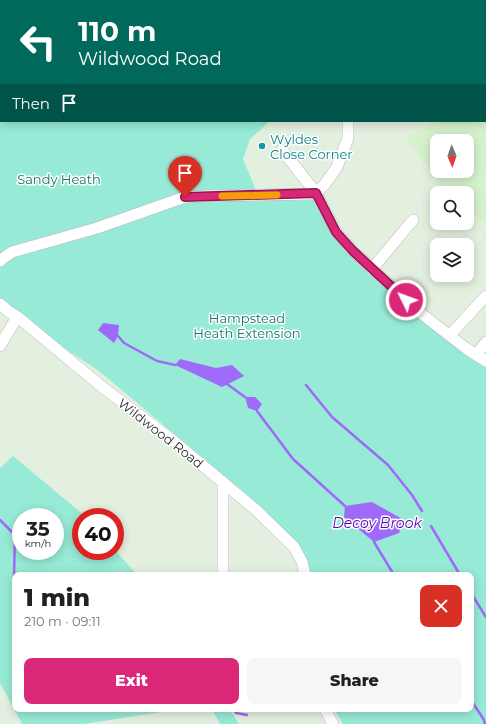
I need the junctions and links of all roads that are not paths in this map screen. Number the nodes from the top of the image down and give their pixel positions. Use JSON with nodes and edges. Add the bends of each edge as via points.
{"nodes":[{"id":1,"x":348,"y":122,"type":"edge"},
{"id":2,"x":282,"y":150,"type":"dead end"},
{"id":3,"x":316,"y":193,"type":"junction"},
{"id":4,"x":413,"y":220,"type":"dead end"},
{"id":5,"x":0,"y":261,"type":"edge"},
{"id":6,"x":372,"y":269,"type":"junction"},
{"id":7,"x":486,"y":296,"type":"edge"},
{"id":8,"x":0,"y":304,"type":"edge"},
{"id":9,"x":17,"y":316,"type":"junction"},
{"id":10,"x":450,"y":335,"type":"junction"},
{"id":11,"x":486,"y":342,"type":"edge"},
{"id":12,"x":0,"y":346,"type":"edge"},
{"id":13,"x":476,"y":355,"type":"junction"},
{"id":14,"x":486,"y":361,"type":"edge"},
{"id":15,"x":223,"y":482,"type":"junction"},
{"id":16,"x":223,"y":572,"type":"edge"},
{"id":17,"x":304,"y":572,"type":"edge"},
{"id":18,"x":326,"y":712,"type":"edge"},
{"id":19,"x":332,"y":723,"type":"edge"}],
"edges":[{"from":1,"to":3,"type":"street","via":[[348,138],[337,167]]},
{"from":2,"to":3,"type":"street"},
{"from":3,"to":5,"type":"street","via":[[185,197],[104,226],[12,252]]},
{"from":3,"to":6,"type":"street","via":[[336,232]]},
{"from":4,"to":6,"type":"street"},
{"from":6,"to":10,"type":"street","via":[[418,311]]},
{"from":7,"to":10,"type":"street"},
{"from":8,"to":9,"type":"street","name":"Wildwood Road"},
{"from":9,"to":12,"type":"street"},
{"from":9,"to":15,"type":"street","name":"Wildwood Road"},
{"from":10,"to":13,"type":"street"},
{"from":11,"to":13,"type":"street"},
{"from":13,"to":14,"type":"street"},
{"from":15,"to":16,"type":"street"},
{"from":15,"to":17,"type":"street","name":"Wildwood Road","via":[[294,547]]},
{"from":18,"to":19,"type":"street"}]}
